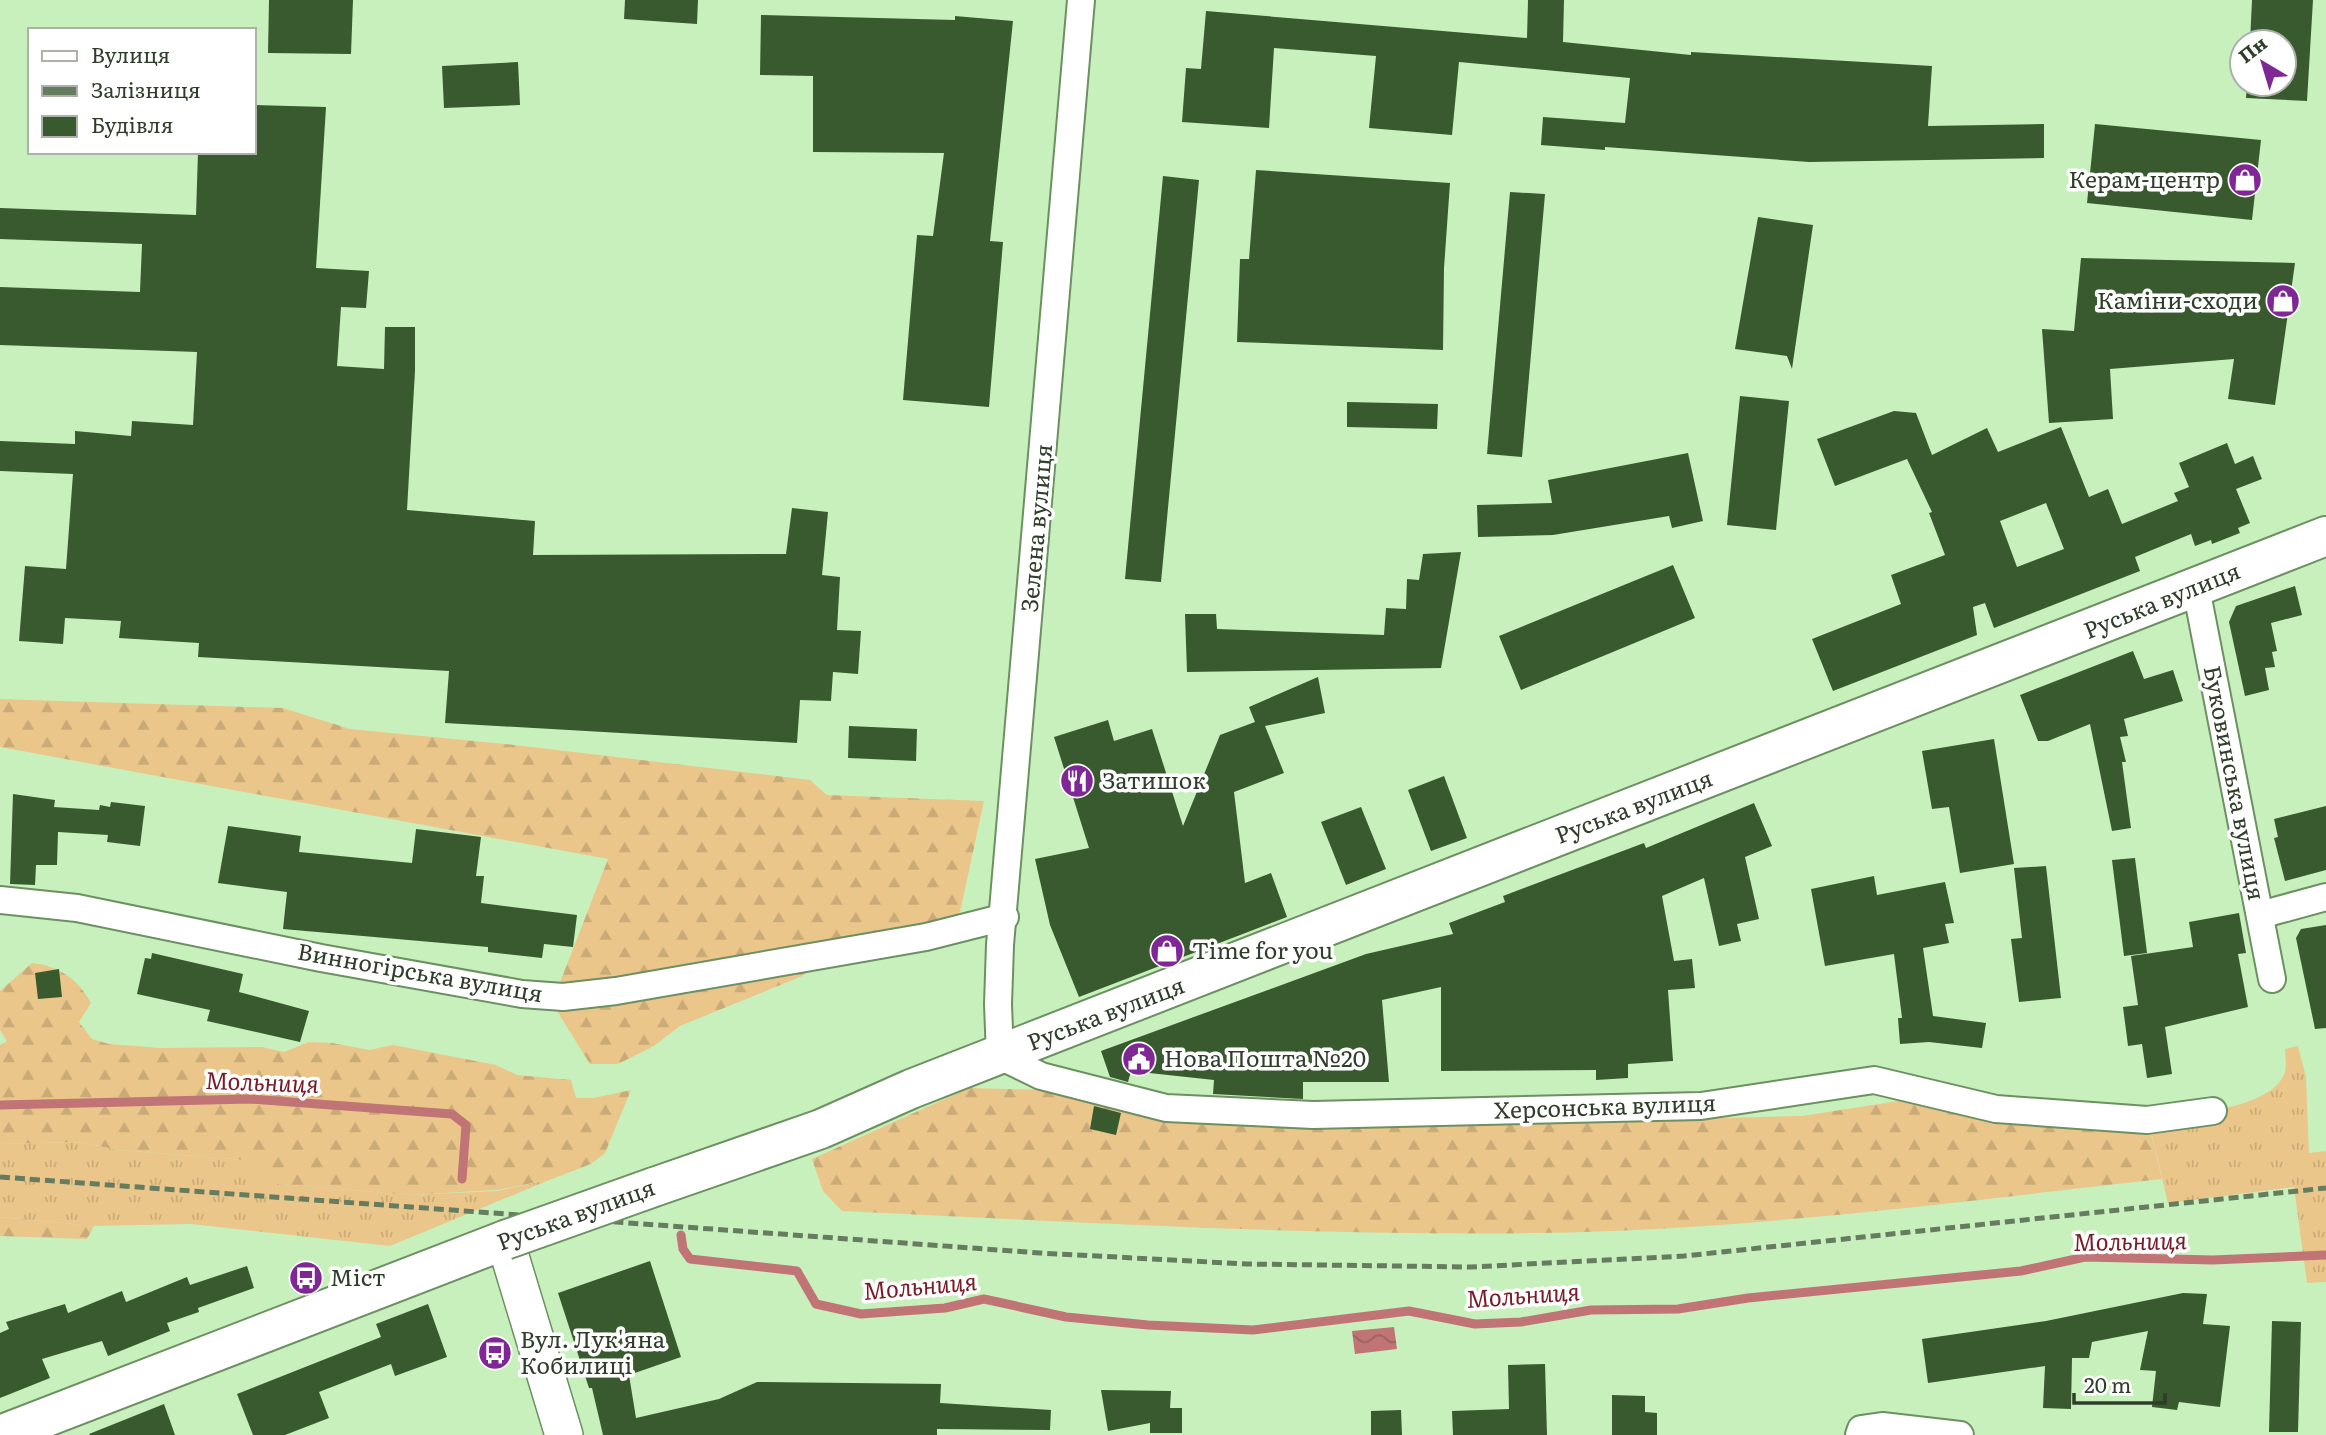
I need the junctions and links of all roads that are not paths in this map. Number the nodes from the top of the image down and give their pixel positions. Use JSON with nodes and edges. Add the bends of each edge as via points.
{"nodes":[{"id":1,"x":1081,"y":0,"type":"edge"},
{"id":2,"x":2326,"y":536,"type":"edge"},
{"id":3,"x":2196,"y":588,"type":"junction"},
{"id":4,"x":2326,"y":897,"type":"edge"},
{"id":5,"x":0,"y":900,"type":"edge"},
{"id":6,"x":2260,"y":915,"type":"junction"},
{"id":7,"x":1004,"y":917,"type":"junction"},
{"id":8,"x":2272,"y":979,"type":"dead end"},
{"id":9,"x":1000,"y":1056,"type":"junction"},
{"id":10,"x":2214,"y":1111,"type":"dead end"},
{"id":11,"x":505,"y":1240,"type":"junction"},
{"id":12,"x":0,"y":1435,"type":"edge"},
{"id":13,"x":564,"y":1435,"type":"edge"},
{"id":14,"x":1858,"y":1435,"type":"edge"},
{"id":15,"x":1960,"y":1435,"type":"edge"}],
"edges":[{"from":1,"to":7,"type":"street","name":"Зелена вулиця"},
{"from":2,"to":3,"type":"main road","name":"Руська вулиця"},
{"from":3,"to":6,"type":"street","name":"Буковинська вулиця"},
{"from":3,"to":9,"type":"main road","name":"Руська вулиця"},
{"from":4,"to":6,"type":"street"},
{"from":5,"to":7,"type":"street","name":"Винногірська вулиця","via":[[77,908],[321,958],[522,994],[563,997],[926,937]]},
{"from":6,"to":8,"type":"street","name":"Буковинська вулиця"},
{"from":7,"to":9,"type":"street","name":"Зелена вулиця"},
{"from":9,"to":10,"type":"street","name":"Херсонська вулиця","via":[[1041,1076],[1166,1108],[1300,1114],[1701,1106],[1874,1080],[1996,1109],[2147,1120]]},
{"from":9,"to":11,"type":"main road","name":"Руська вулиця","bridge":true,"via":[[821,1129]]},
{"from":11,"to":12,"type":"main road","name":"Руська вулиця"},
{"from":11,"to":13,"type":"street"},
{"from":14,"to":15,"type":"street","via":[[1861,1429],[1882,1426]]}]}
